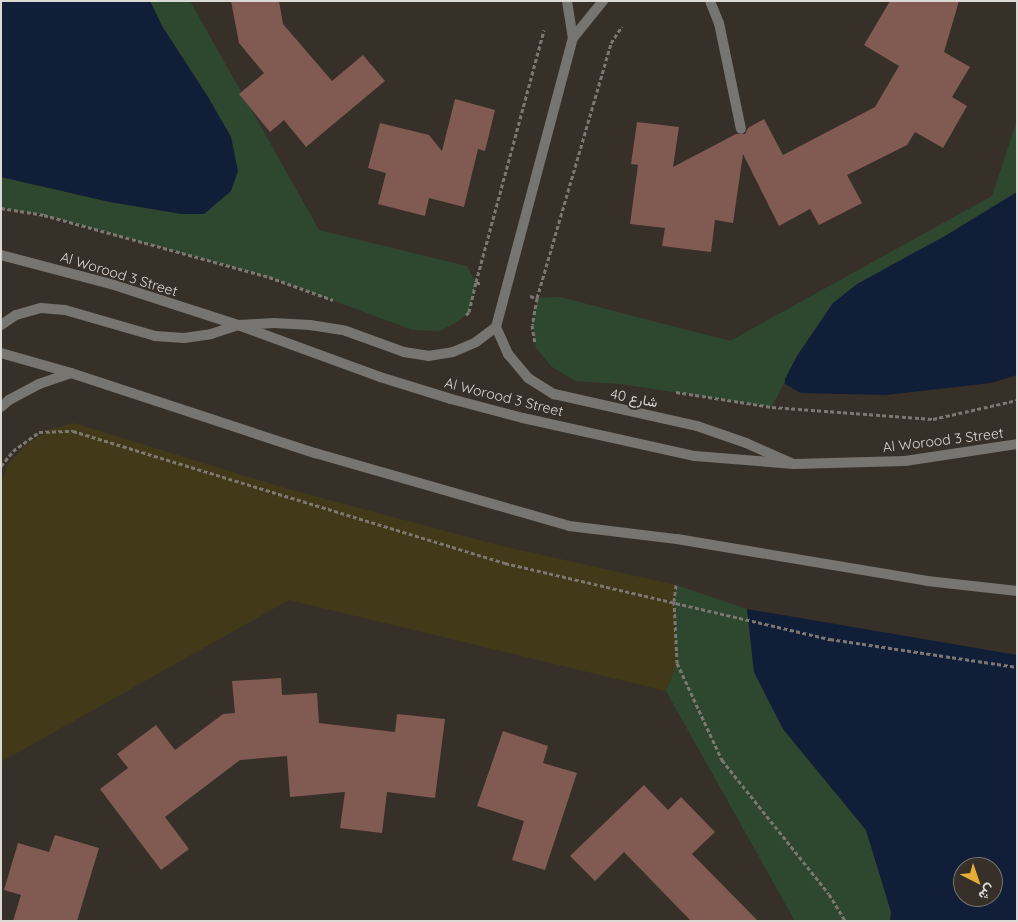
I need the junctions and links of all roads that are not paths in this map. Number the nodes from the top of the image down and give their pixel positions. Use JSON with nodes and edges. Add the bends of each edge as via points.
{"nodes":[{"id":1,"x":567,"y":1,"type":"edge"},
{"id":2,"x":603,"y":1,"type":"edge"},
{"id":3,"x":710,"y":1,"type":"edge"},
{"id":4,"x":573,"y":38,"type":"junction"},
{"id":5,"x":742,"y":129,"type":"dead end"},
{"id":6,"x":1,"y":255,"type":"edge"},
{"id":7,"x":1,"y":325,"type":"edge"},
{"id":8,"x":238,"y":325,"type":"junction"},
{"id":9,"x":496,"y":326,"type":"junction"},
{"id":10,"x":1,"y":353,"type":"edge"},
{"id":11,"x":71,"y":373,"type":"junction"},
{"id":12,"x":1,"y":407,"type":"edge"},
{"id":13,"x":1017,"y":444,"type":"edge"},
{"id":14,"x":794,"y":464,"type":"junction"},
{"id":15,"x":1017,"y":591,"type":"edge"}],
"edges":[{"from":1,"to":4,"type":"street"},
{"from":2,"to":4,"type":"street"},
{"from":3,"to":5,"type":"street","via":[[719,23]]},
{"from":4,"to":9,"type":"street"},
{"from":6,"to":8,"type":"street","name":"Al Worood 3 Street","via":[[111,284]]},
{"from":7,"to":8,"type":"street","via":[[16,315],[42,308],[64,310],[155,336],[211,334]]},
{"from":8,"to":9,"type":"street","via":[[310,325],[346,331],[404,352],[428,356],[453,352],[476,342]]},
{"from":8,"to":14,"type":"street","name":"Al Worood 3 Street","via":[[380,377],[523,418],[695,456]]},
{"from":9,"to":14,"type":"street","name":"شارع 40","via":[[508,354],[528,378],[554,394],[697,426]]},
{"from":10,"to":11,"type":"street"},
{"from":11,"to":12,"type":"street","via":[[39,384]]},
{"from":11,"to":15,"type":"street","via":[[316,453],[569,526],[677,539],[918,579]]},
{"from":13,"to":14,"type":"street","name":"Al Worood 3 Street","via":[[905,461]]}]}
